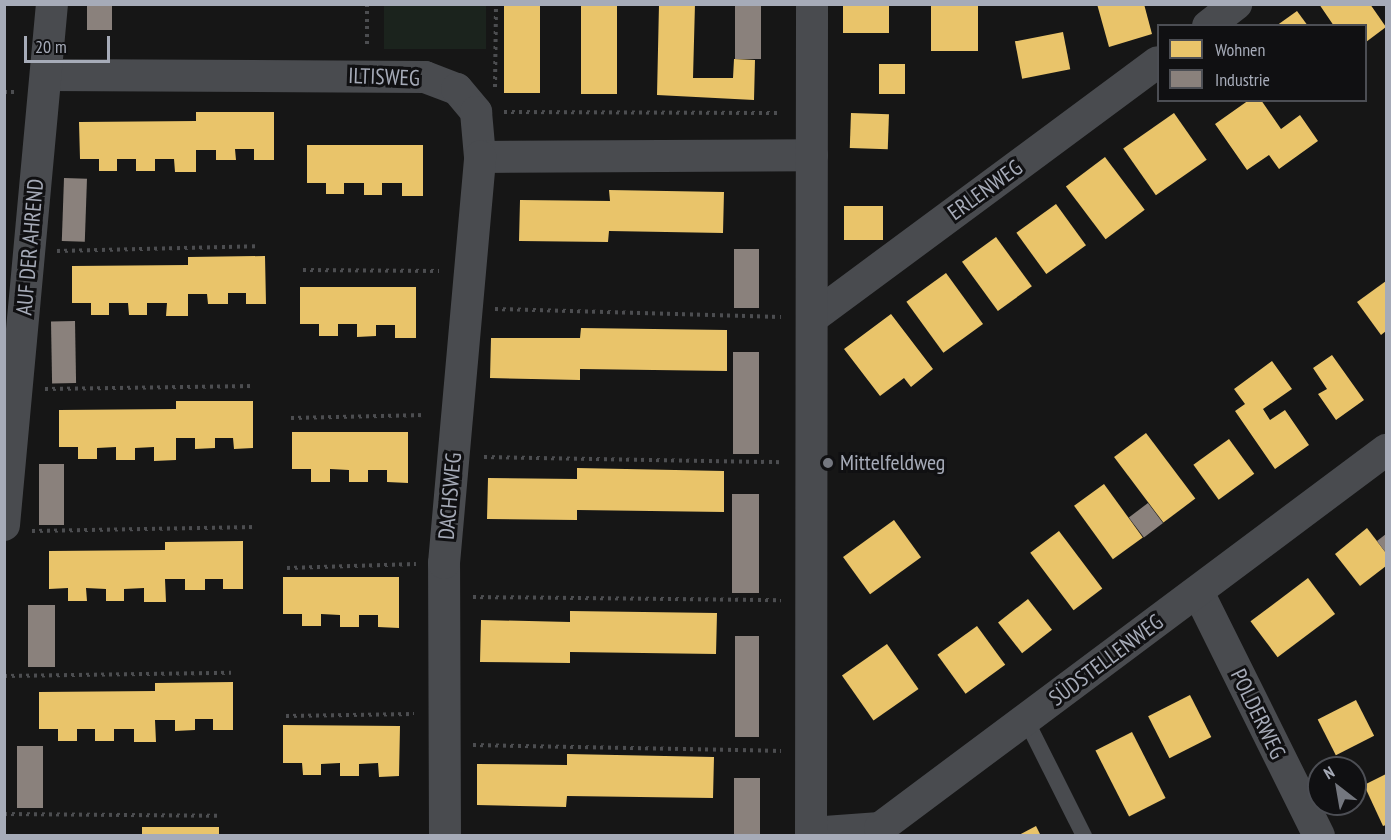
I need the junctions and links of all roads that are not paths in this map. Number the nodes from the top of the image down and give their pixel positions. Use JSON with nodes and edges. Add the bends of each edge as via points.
{"nodes":[{"id":1,"x":52,"y":4,"type":"edge"},
{"id":2,"x":812,"y":4,"type":"edge"},
{"id":3,"x":1236,"y":4,"type":"edge"},
{"id":4,"x":1211,"y":24,"type":"edge"},
{"id":5,"x":1157,"y":63,"type":"edge"},
{"id":6,"x":46,"y":75,"type":"junction"},
{"id":7,"x":812,"y":154,"type":"junction"},
{"id":8,"x":480,"y":157,"type":"junction"},
{"id":9,"x":17,"y":252,"type":"edge"},
{"id":10,"x":812,"y":318,"type":"junction"},
{"id":11,"x":1386,"y":450,"type":"edge"},
{"id":12,"x":16,"y":528,"type":"edge"},
{"id":13,"x":1198,"y":592,"type":"junction"},
{"id":14,"x":1026,"y":720,"type":"junction"},
{"id":15,"x":811,"y":834,"type":"edge"},
{"id":16,"x":445,"y":836,"type":"edge"},
{"id":17,"x":1084,"y":836,"type":"edge"},
{"id":18,"x":1318,"y":836,"type":"edge"}],
"edges":[{"from":1,"to":6,"type":"street","name":"AUF DER AHREND"},
{"from":2,"to":7,"type":"street"},
{"from":3,"to":4,"type":"street"},
{"from":5,"to":10,"type":"street","name":"ERLENWEG"},
{"from":6,"to":8,"type":"street","name":"ILTISWEG","via":[[425,77],[457,89],[476,112]]},
{"from":6,"to":9,"type":"street","name":"AUF DER AHREND"},
{"from":7,"to":8,"type":"street"},
{"from":7,"to":10,"type":"street"},
{"from":8,"to":16,"type":"street","name":"DACHSWEG","via":[[444,563]]},
{"from":9,"to":12,"type":"street","name":"AUF DER AHREND"},
{"from":10,"to":15,"type":"street"},
{"from":11,"to":13,"type":"street","name":"SÜDSTELLENWEG"},
{"from":13,"to":14,"type":"street","name":"SÜDSTELLENWEG"},
{"from":13,"to":18,"type":"street","name":"POLDERWEG"},
{"from":14,"to":15,"type":"street","name":"SÜDSTELLENWEG","via":[[880,828]]},
{"from":14,"to":17,"type":"lane"}]}
